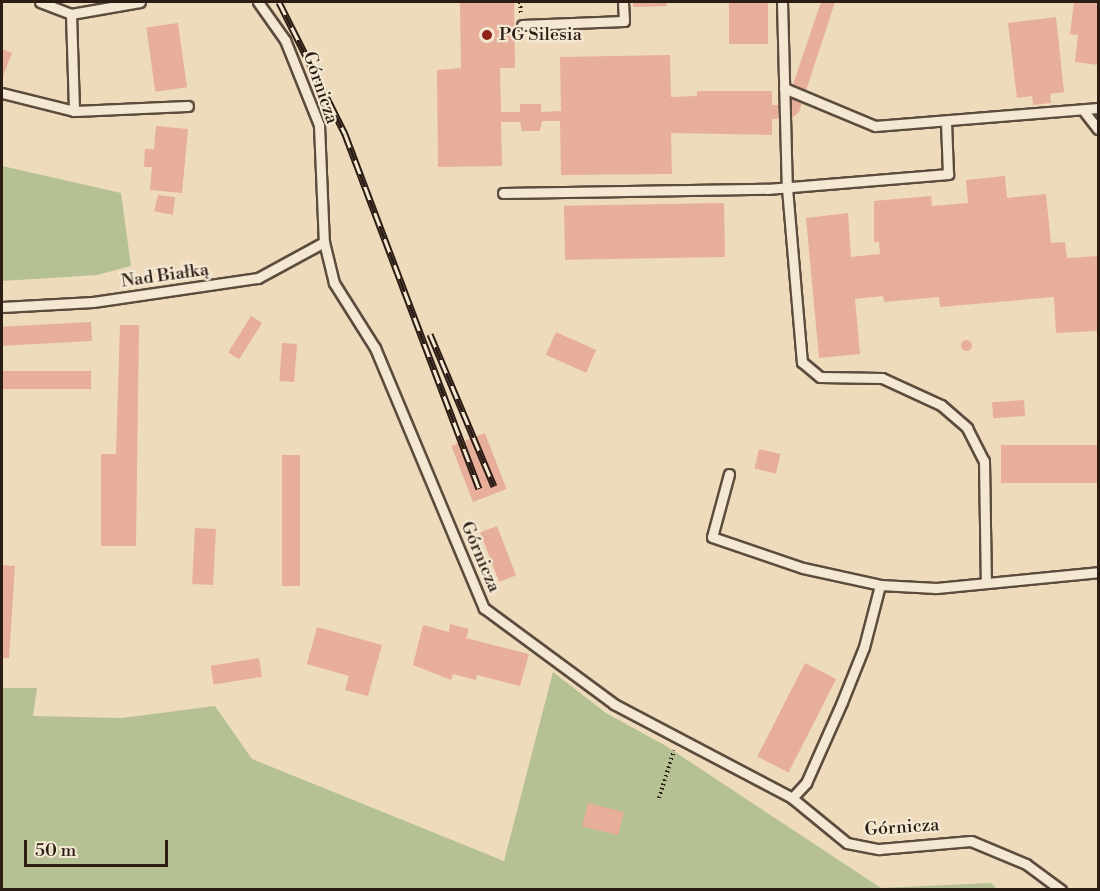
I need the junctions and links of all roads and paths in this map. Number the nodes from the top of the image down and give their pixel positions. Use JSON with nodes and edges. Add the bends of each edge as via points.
{"nodes":[{"id":1,"x":40,"y":2,"type":"edge"},
{"id":2,"x":140,"y":2,"type":"edge"},
{"id":3,"x":258,"y":2,"type":"edge"},
{"id":4,"x":623,"y":2,"type":"edge"},
{"id":5,"x":782,"y":2,"type":"edge"},
{"id":6,"x":71,"y":14,"type":"junction"},
{"id":7,"x":522,"y":26,"type":"dead end"},
{"id":8,"x":784,"y":88,"type":"junction"},
{"id":9,"x":2,"y":93,"type":"edge"},
{"id":10,"x":188,"y":106,"type":"dead end"},
{"id":11,"x":1098,"y":108,"type":"edge"},
{"id":12,"x":1083,"y":110,"type":"junction"},
{"id":13,"x":74,"y":111,"type":"junction"},
{"id":14,"x":946,"y":121,"type":"junction"},
{"id":15,"x":1098,"y":129,"type":"edge"},
{"id":16,"x":787,"y":188,"type":"junction"},
{"id":17,"x":503,"y":193,"type":"dead end"},
{"id":18,"x":324,"y":243,"type":"junction"},
{"id":19,"x":2,"y":308,"type":"edge"},
{"id":20,"x":729,"y":474,"type":"dead end"},
{"id":21,"x":1098,"y":572,"type":"edge"},
{"id":22,"x":986,"y":583,"type":"junction"},
{"id":23,"x":880,"y":585,"type":"junction"},
{"id":24,"x":679,"y":738,"type":"junction"},
{"id":25,"x":659,"y":798,"type":"dead end"},
{"id":26,"x":792,"y":798,"type":"junction"},
{"id":27,"x":1061,"y":890,"type":"edge"}],
"edges":[{"from":1,"to":6,"type":"lane"},
{"from":2,"to":6,"type":"lane"},
{"from":3,"to":18,"type":"lane","name":"Górnicza","via":[[285,40],[319,125]]},
{"from":4,"to":7,"type":"lane","via":[[624,21]]},
{"from":5,"to":8,"type":"lane"},
{"from":6,"to":13,"type":"lane"},
{"from":8,"to":14,"type":"lane","via":[[875,126]]},
{"from":8,"to":16,"type":"lane"},
{"from":9,"to":13,"type":"lane"},
{"from":10,"to":13,"type":"lane"},
{"from":11,"to":12,"type":"lane"},
{"from":12,"to":14,"type":"lane"},
{"from":12,"to":15,"type":"lane"},
{"from":14,"to":16,"type":"lane","via":[[948,174]]},
{"from":16,"to":17,"type":"lane"},
{"from":16,"to":22,"type":"lane","via":[[802,362],[820,377],[889,381],[940,405],[968,429],[984,461]]},
{"from":18,"to":19,"type":"lane","name":"Nad Białką","via":[[258,278],[93,302]]},
{"from":18,"to":24,"type":"lane","name":"Górnicza","via":[[334,283],[375,348],[484,608],[614,704]]},
{"from":20,"to":23,"type":"lane","via":[[712,537],[803,568]]},
{"from":21,"to":22,"type":"lane"},
{"from":22,"to":23,"type":"lane","via":[[936,588]]},
{"from":23,"to":26,"type":"lane","via":[[864,647],[842,702],[806,783]]},
{"from":24,"to":25,"type":"path"},
{"from":24,"to":26,"type":"lane","name":"Górnicza"},
{"from":26,"to":27,"type":"lane","name":"Górnicza","via":[[838,839],[857,847],[879,849],[971,841],[1026,864]]}]}
